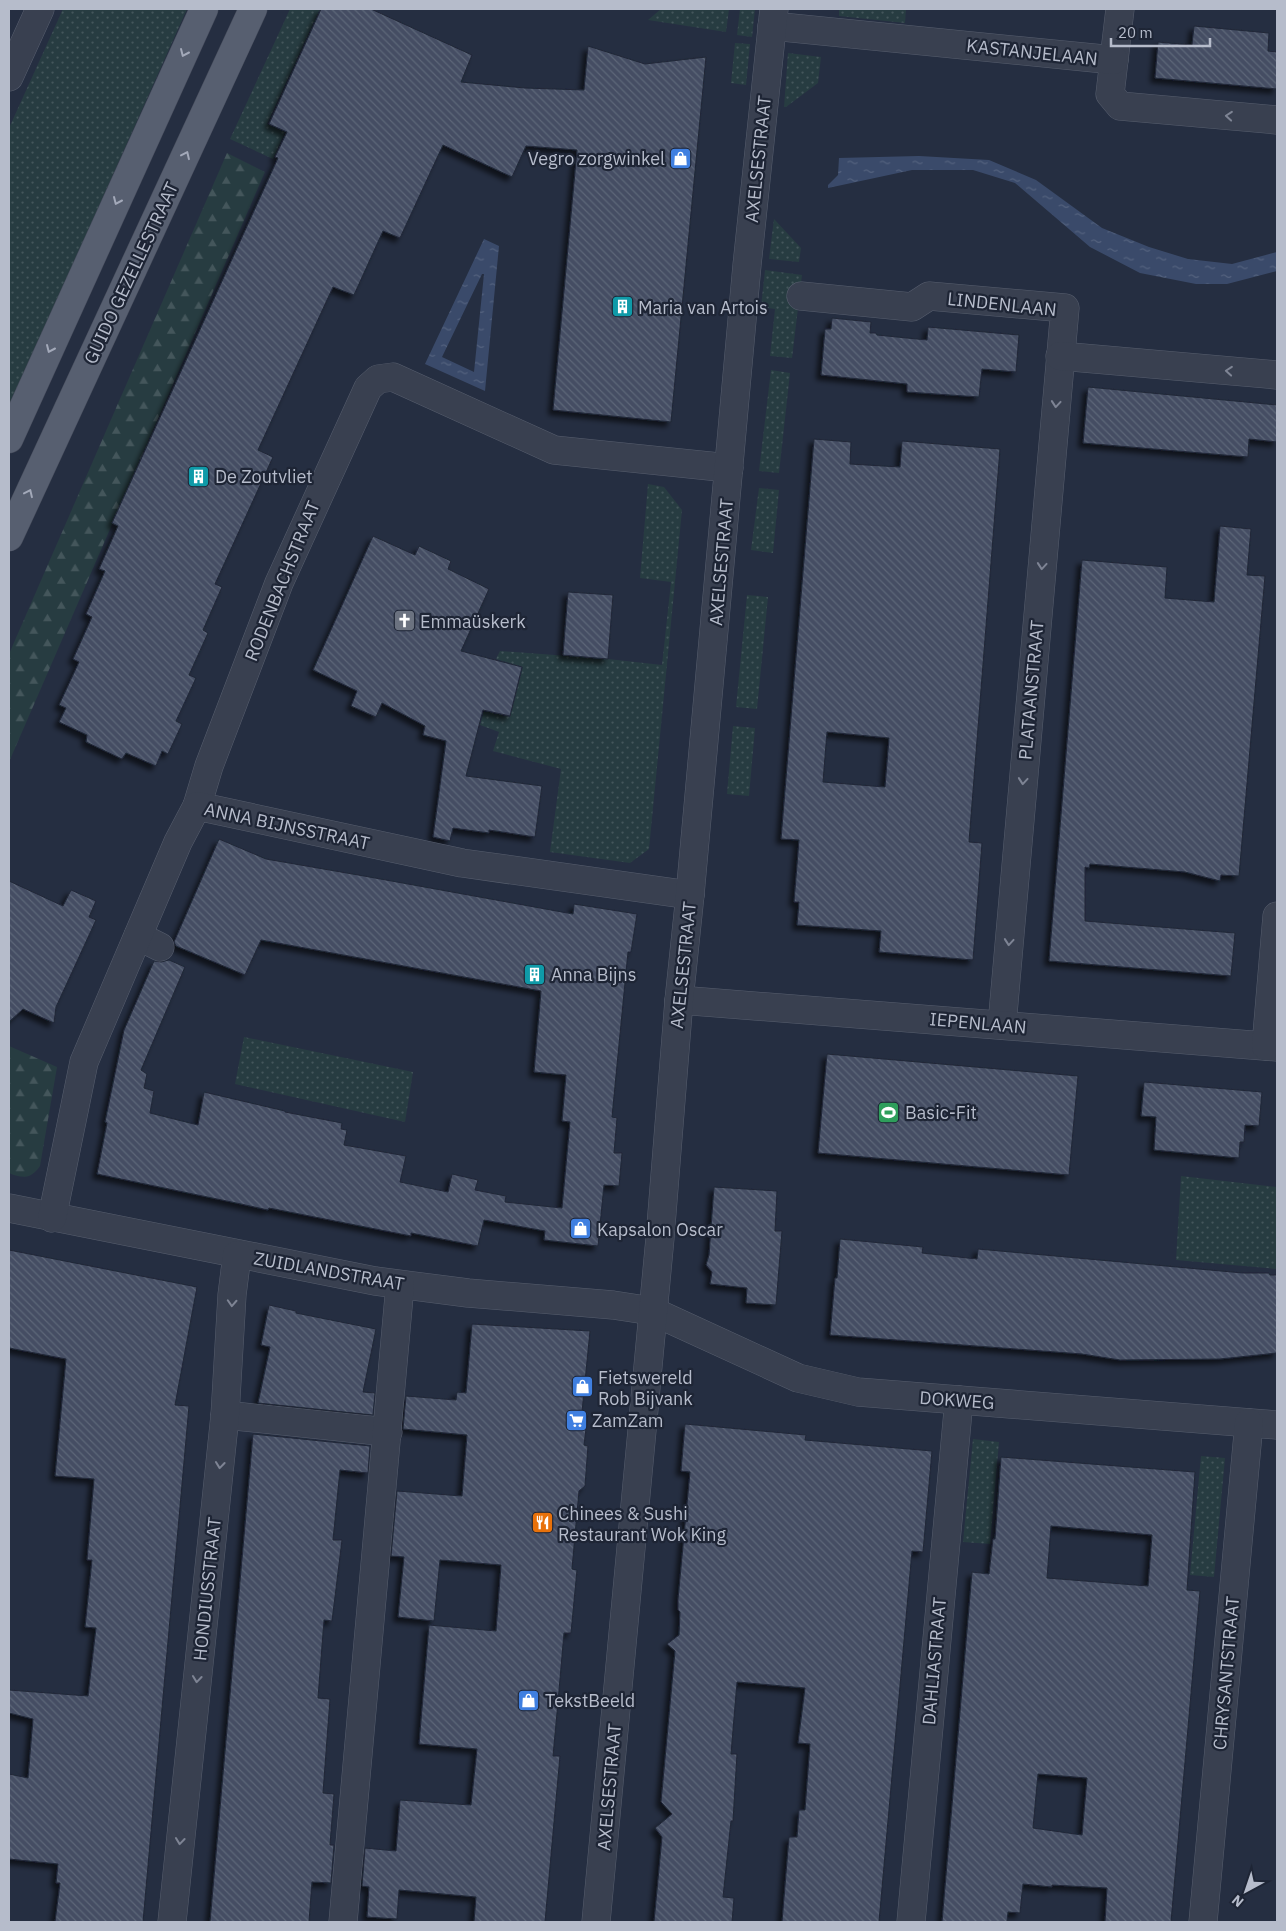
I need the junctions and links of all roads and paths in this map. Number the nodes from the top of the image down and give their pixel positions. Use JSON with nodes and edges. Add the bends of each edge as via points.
{"nodes":[{"id":1,"x":40,"y":9,"type":"edge"},
{"id":2,"x":204,"y":9,"type":"edge"},
{"id":3,"x":253,"y":9,"type":"edge"},
{"id":4,"x":1120,"y":9,"type":"edge"},
{"id":5,"x":773,"y":17,"type":"edge"},
{"id":6,"x":1114,"y":60,"type":"junction"},
{"id":7,"x":9,"y":78,"type":"edge"},
{"id":8,"x":1277,"y":120,"type":"edge"},
{"id":9,"x":801,"y":296,"type":"dead end"},
{"id":10,"x":1060,"y":356,"type":"junction"},
{"id":11,"x":1277,"y":375,"type":"edge"},
{"id":12,"x":9,"y":439,"type":"edge"},
{"id":13,"x":729,"y":468,"type":"junction"},
{"id":14,"x":9,"y":537,"type":"edge"},
{"id":15,"x":197,"y":806,"type":"junction"},
{"id":16,"x":690,"y":895,"type":"junction"},
{"id":17,"x":1277,"y":916,"type":"edge"},
{"id":18,"x":679,"y":1000,"type":"junction"},
{"id":19,"x":1002,"y":1025,"type":"junction"},
{"id":20,"x":1272,"y":1047,"type":"edge"},
{"id":21,"x":9,"y":1208,"type":"edge"},
{"id":22,"x":52,"y":1218,"type":"junction"},
{"id":23,"x":237,"y":1255,"type":"junction"},
{"id":24,"x":400,"y":1285,"type":"junction"},
{"id":25,"x":652,"y":1311,"type":"junction"},
{"id":26,"x":959,"y":1400,"type":"junction"},
{"id":27,"x":225,"y":1416,"type":"junction"},
{"id":28,"x":1249,"y":1423,"type":"junction"},
{"id":29,"x":1277,"y":1425,"type":"edge"},
{"id":30,"x":388,"y":1432,"type":"junction"},
{"id":31,"x":172,"y":1922,"type":"edge"},
{"id":32,"x":343,"y":1922,"type":"edge"},
{"id":33,"x":596,"y":1922,"type":"edge"},
{"id":34,"x":911,"y":1922,"type":"edge"},
{"id":35,"x":1203,"y":1922,"type":"edge"}],
"edges":[{"from":1,"to":7,"type":"street"},
{"from":2,"to":12,"type":"main road","one_way":true},
{"from":14,"to":3,"type":"main road","name":"GUIDO GEZELLESTRAAT","one_way":true},
{"from":4,"to":6,"type":"street"},
{"from":5,"to":6,"type":"street","name":"KASTANJELAAN"},
{"from":5,"to":13,"type":"street","name":"AXELSESTRAAT"},
{"from":8,"to":6,"type":"street","name":"KASTANJELAAN","one_way":true,"via":[[1120,106],[1110,94]]},
{"from":9,"to":10,"type":"street","name":"LINDENLAAN","via":[[912,307],[929,296],[1065,308]]},
{"from":11,"to":10,"type":"street","one_way":true},
{"from":10,"to":19,"type":"street","name":"PLATAANSTRAAT","one_way":true},
{"from":13,"to":15,"type":"street","name":"RODENBACHSTRAAT","via":[[554,450],[393,377],[378,379],[368,388],[304,524],[209,766]]},
{"from":13,"to":16,"type":"street","name":"AXELSESTRAAT"},
{"from":15,"to":16,"type":"street","name":"ANNA BIJNSSTRAAT","via":[[462,863]]},
{"from":15,"to":22,"type":"street","name":"ANNA BIJNSSTRAAT","via":[[178,842],[149,942],[84,1062]]},
{"from":16,"to":18,"type":"street","name":"AXELSESTRAAT"},
{"from":17,"to":20,"type":"street"},
{"from":18,"to":19,"type":"street","name":"IEPENLAAN"},
{"from":18,"to":25,"type":"street","name":"AXELSESTRAAT"},
{"from":19,"to":20,"type":"street","name":"IEPENLAAN"},
{"from":21,"to":22,"type":"street","name":"ZUIDLANDSTRAAT"},
{"from":22,"to":23,"type":"street","name":"ZUIDLANDSTRAAT"},
{"from":23,"to":24,"type":"street","name":"ZUIDLANDSTRAAT"},
{"from":23,"to":27,"type":"street","name":"HONDIUSSTRAAT","one_way":true},
{"from":24,"to":25,"type":"street","name":"ZUIDLANDSTRAAT"},
{"from":24,"to":30,"type":"street"},
{"from":25,"to":26,"type":"street","name":"DOKWEG","via":[[798,1378],[858,1392]]},
{"from":25,"to":33,"type":"street","name":"AXELSESTRAAT"},
{"from":26,"to":28,"type":"street","name":"DOKWEG"},
{"from":26,"to":34,"type":"street","name":"DAHLIASTRAAT"},
{"from":27,"to":30,"type":"street"},
{"from":27,"to":31,"type":"street","name":"HONDIUSSTRAAT","one_way":true},
{"from":28,"to":29,"type":"street","name":"DOKWEG"},
{"from":28,"to":35,"type":"street","name":"CHRYSANTSTRAAT"},
{"from":30,"to":32,"type":"street"}]}
